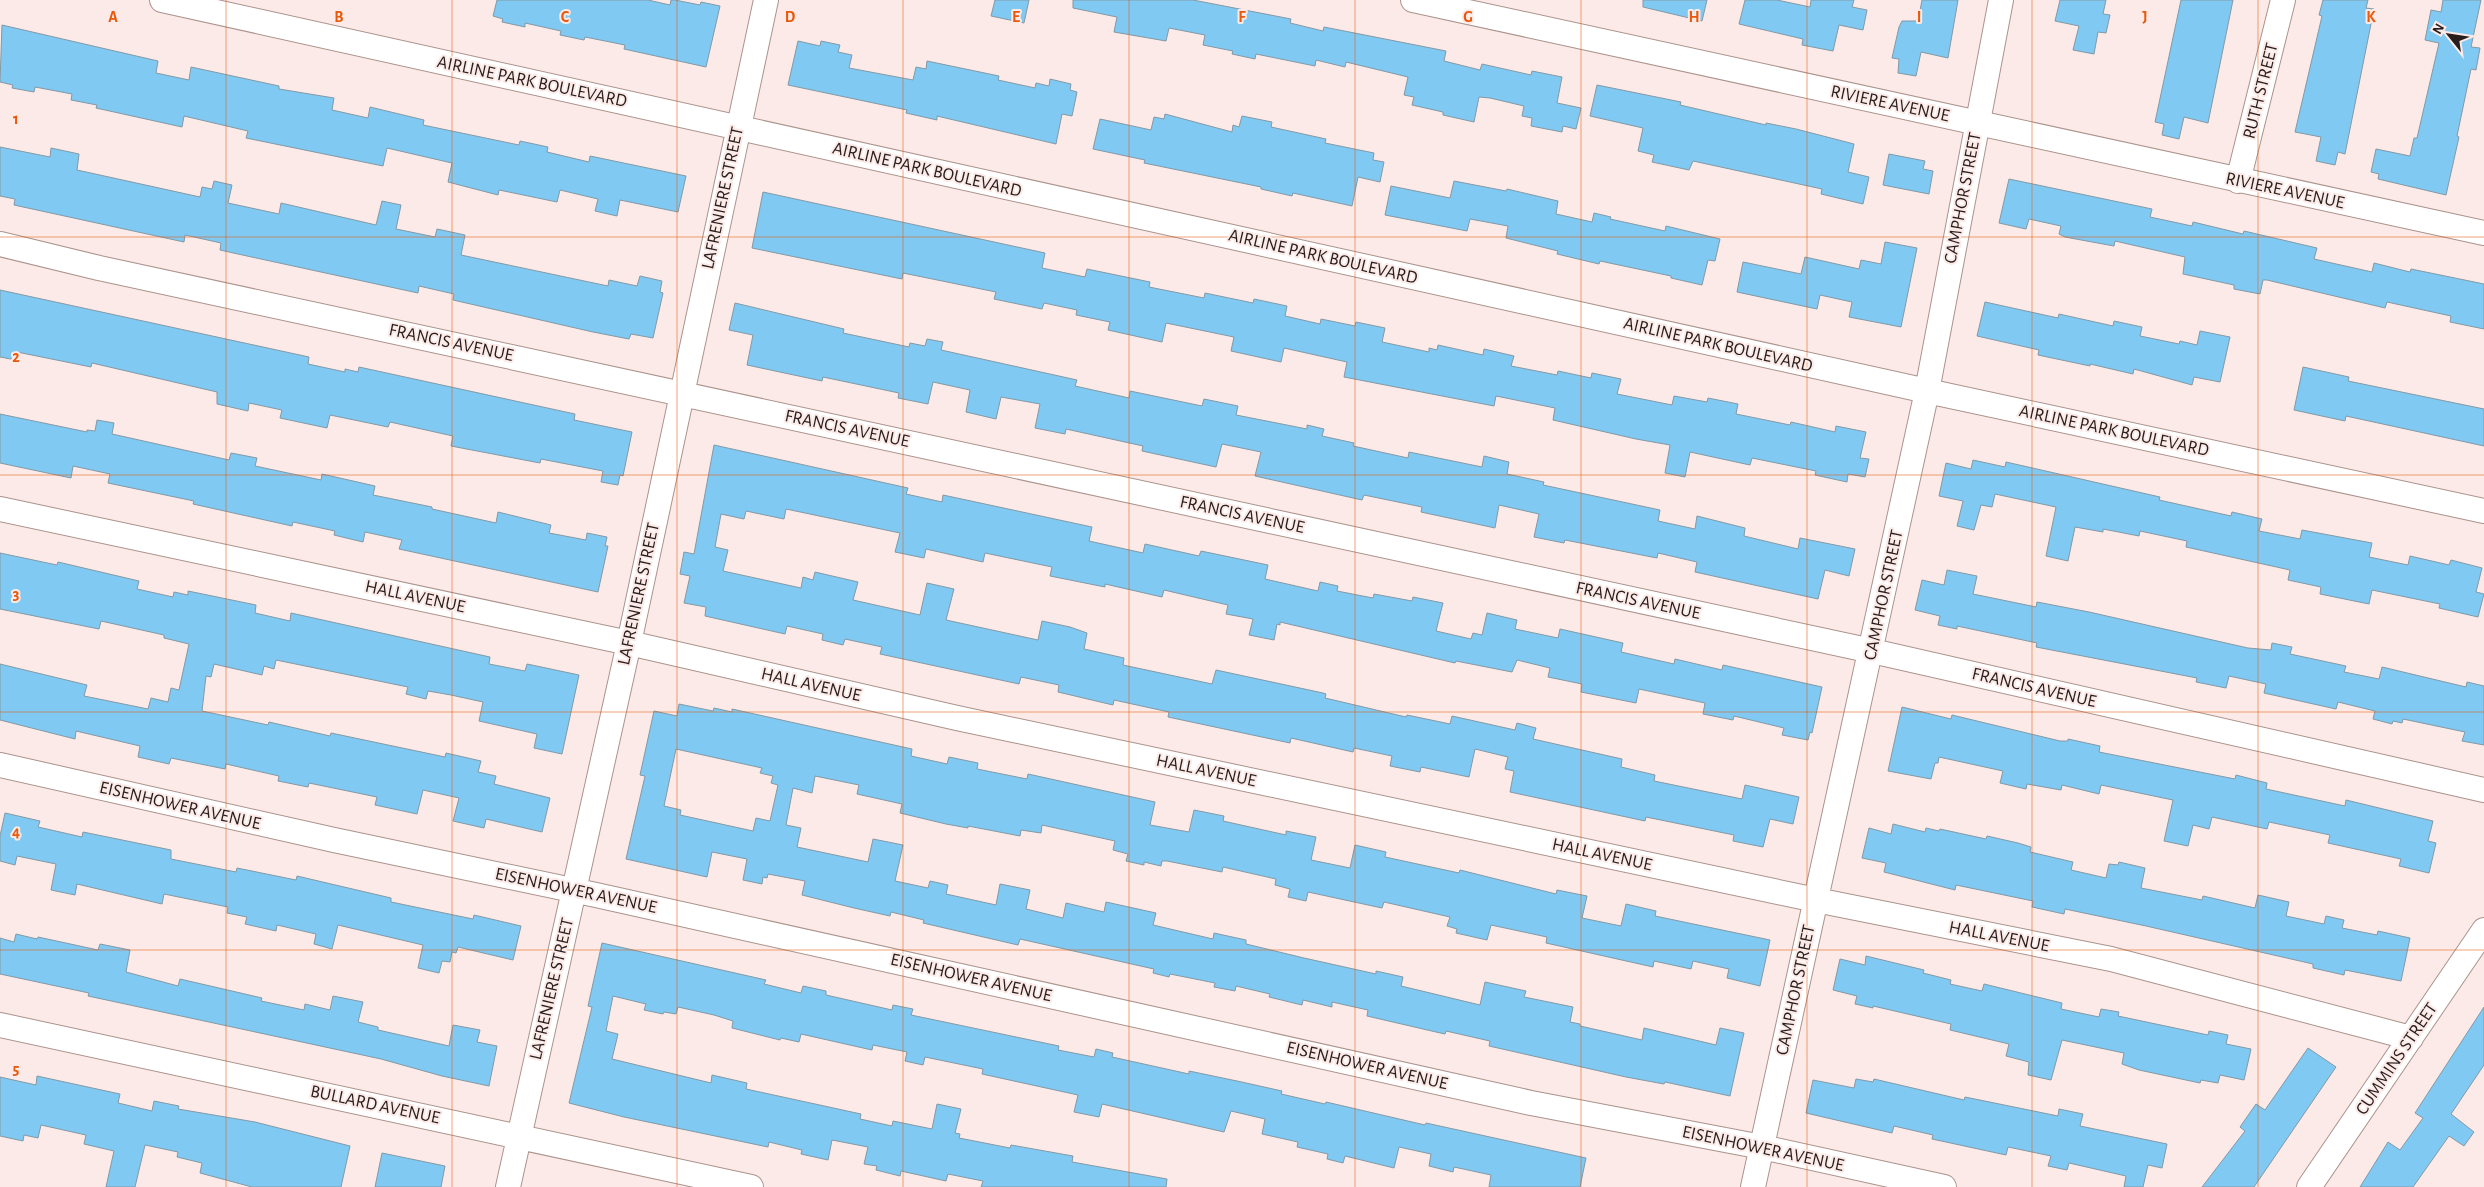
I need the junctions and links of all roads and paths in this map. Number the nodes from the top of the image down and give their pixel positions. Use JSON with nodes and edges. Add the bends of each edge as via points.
{"nodes":[{"id":1,"x":162,"y":0,"type":"edge"},
{"id":2,"x":766,"y":0,"type":"edge"},
{"id":3,"x":1413,"y":0,"type":"edge"},
{"id":4,"x":2001,"y":0,"type":"edge"},
{"id":5,"x":2283,"y":0,"type":"edge"},
{"id":6,"x":1978,"y":123,"type":"junction"},
{"id":7,"x":738,"y":128,"type":"junction"},
{"id":8,"x":2238,"y":181,"type":"junction"},
{"id":9,"x":2484,"y":232,"type":"edge"},
{"id":10,"x":0,"y":244,"type":"edge"},
{"id":11,"x":1927,"y":391,"type":"junction"},
{"id":12,"x":682,"y":393,"type":"junction"},
{"id":13,"x":0,"y":509,"type":"edge"},
{"id":14,"x":2484,"y":511,"type":"edge"},
{"id":15,"x":629,"y":643,"type":"junction"},
{"id":16,"x":1872,"y":652,"type":"junction"},
{"id":17,"x":0,"y":765,"type":"edge"},
{"id":18,"x":2484,"y":790,"type":"edge"},
{"id":19,"x":574,"y":890,"type":"junction"},
{"id":20,"x":1816,"y":900,"type":"junction"},
{"id":21,"x":2484,"y":930,"type":"edge"},
{"id":22,"x":0,"y":1025,"type":"edge"},
{"id":23,"x":2411,"y":1038,"type":"junction"},
{"id":24,"x":518,"y":1136,"type":"junction"},
{"id":25,"x":1762,"y":1147,"type":"junction"},
{"id":26,"x":508,"y":1187,"type":"edge"},
{"id":27,"x":751,"y":1187,"type":"edge"},
{"id":28,"x":1753,"y":1187,"type":"edge"},
{"id":29,"x":1944,"y":1187,"type":"edge"},
{"id":30,"x":2309,"y":1187,"type":"edge"}],
"edges":[{"from":1,"to":7,"type":"street","name":"AIRLINE PARK BOULEVARD"},
{"from":2,"to":7,"type":"street","name":"LAFRENIERE STREET"},
{"from":3,"to":6,"type":"street","name":"RIVIERE AVENUE"},
{"from":4,"to":6,"type":"street","name":"CAMPHOR STREET"},
{"from":5,"to":8,"type":"street","name":"RUTH STREET"},
{"from":6,"to":8,"type":"street","name":"RIVIERE AVENUE"},
{"from":6,"to":11,"type":"street","name":"CAMPHOR STREET"},
{"from":7,"to":11,"type":"street","name":"AIRLINE PARK BOULEVARD"},
{"from":7,"to":12,"type":"street","name":"LAFRENIERE STREET"},
{"from":8,"to":9,"type":"street","name":"RIVIERE AVENUE"},
{"from":10,"to":12,"type":"street","name":"FRANCIS AVENUE"},
{"from":11,"to":14,"type":"street","name":"AIRLINE PARK BOULEVARD"},
{"from":11,"to":16,"type":"street","name":"CAMPHOR STREET"},
{"from":12,"to":15,"type":"street","name":"LAFRENIERE STREET"},
{"from":12,"to":16,"type":"street","name":"FRANCIS AVENUE"},
{"from":13,"to":15,"type":"street","name":"HALL AVENUE"},
{"from":15,"to":19,"type":"street","name":"LAFRENIERE STREET"},
{"from":15,"to":20,"type":"street","name":"HALL AVENUE","via":[[957,718]]},
{"from":16,"to":18,"type":"street","name":"FRANCIS AVENUE"},
{"from":16,"to":20,"type":"street","name":"CAMPHOR STREET"},
{"from":17,"to":19,"type":"street","name":"EISENHOWER AVENUE"},
{"from":19,"to":24,"type":"street","name":"LAFRENIERE STREET"},
{"from":19,"to":25,"type":"street","name":"EISENHOWER AVENUE","via":[[1531,1103]]},
{"from":20,"to":23,"type":"street","name":"HALL AVENUE","via":[[2111,960]]},
{"from":20,"to":25,"type":"street","name":"CAMPHOR STREET"},
{"from":21,"to":23,"type":"street","name":"CUMMINS STREET"},
{"from":22,"to":24,"type":"street","name":"BULLARD AVENUE"},
{"from":23,"to":30,"type":"street","name":"CUMMINS STREET"},
{"from":24,"to":26,"type":"street","name":"LAFRENIERE STREET"},
{"from":24,"to":27,"type":"street","name":"BULLARD AVENUE"},
{"from":25,"to":28,"type":"street","name":"CAMPHOR STREET"},
{"from":25,"to":29,"type":"street","name":"EISENHOWER AVENUE"}]}
